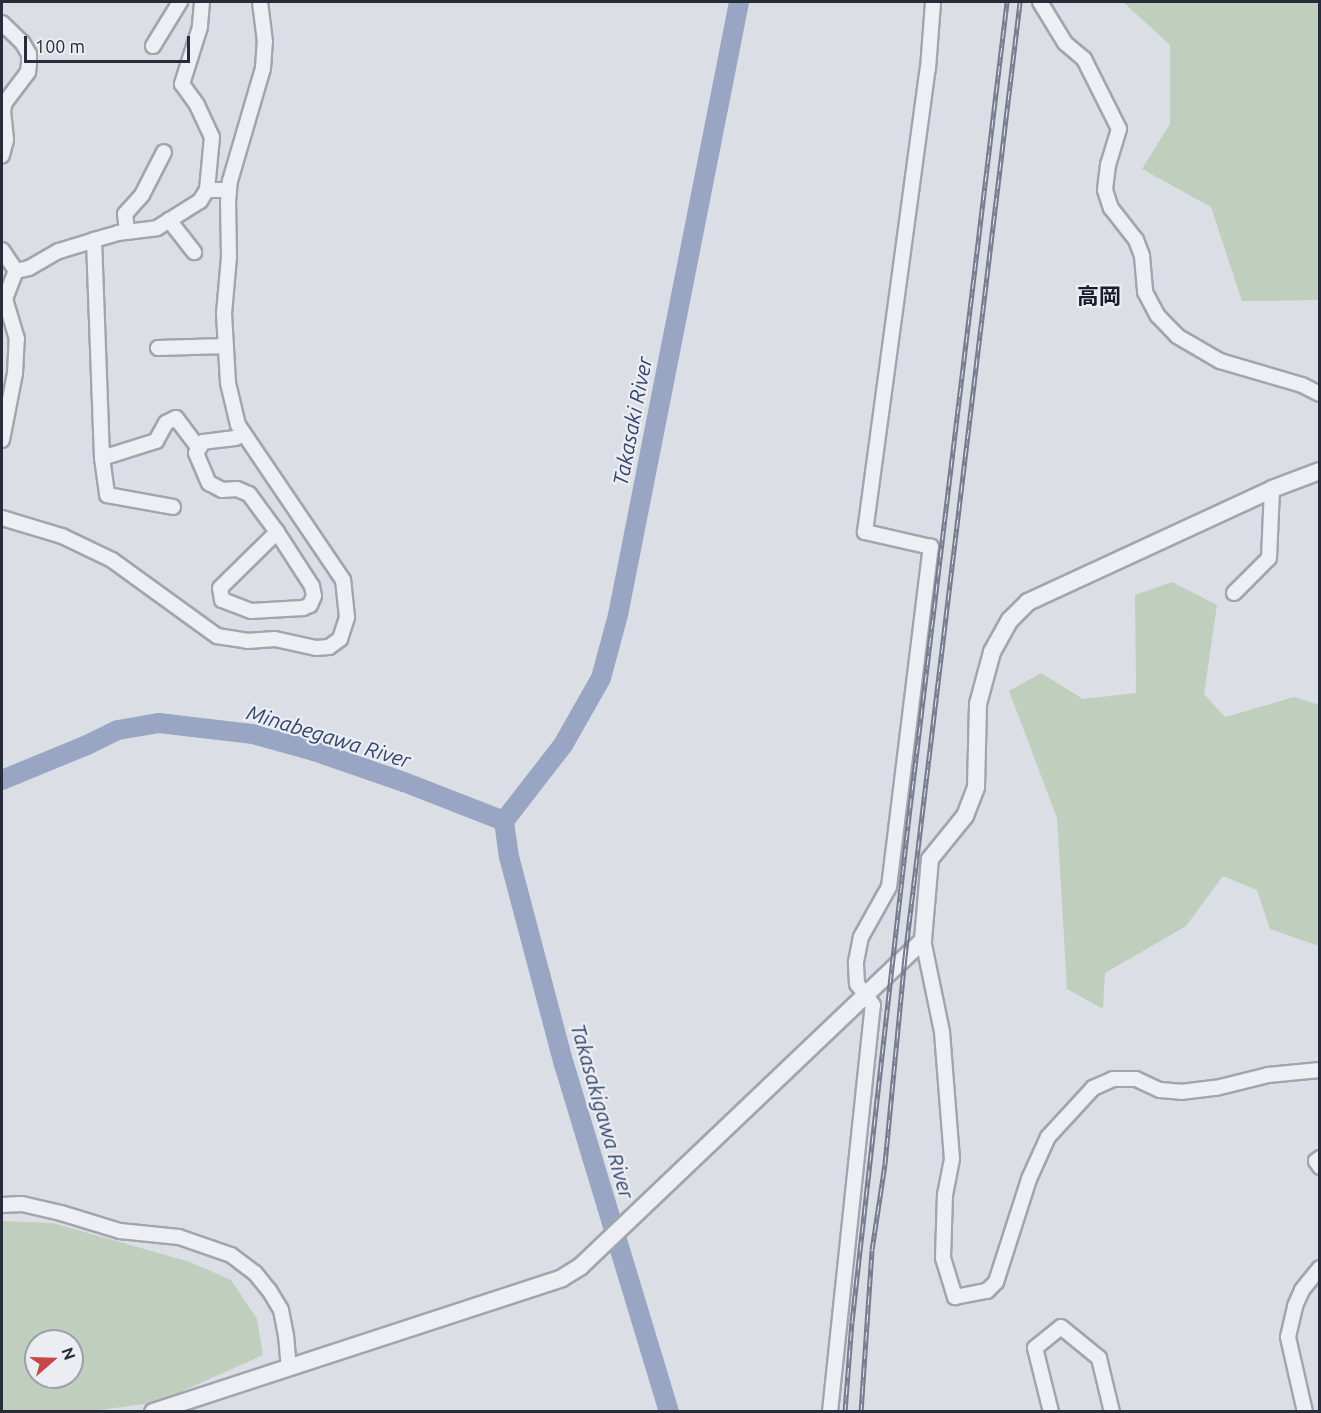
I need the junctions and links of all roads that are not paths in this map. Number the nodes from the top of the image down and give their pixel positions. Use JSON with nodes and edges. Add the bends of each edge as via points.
{"nodes":[{"id":1,"x":180,"y":2,"type":"edge"},
{"id":2,"x":202,"y":2,"type":"edge"},
{"id":3,"x":260,"y":2,"type":"edge"},
{"id":4,"x":933,"y":2,"type":"edge"},
{"id":5,"x":1040,"y":2,"type":"edge"},
{"id":6,"x":2,"y":23,"type":"edge"},
{"id":7,"x":153,"y":46,"type":"dead end"},
{"id":8,"x":164,"y":152,"type":"dead end"},
{"id":9,"x":2,"y":155,"type":"edge"},
{"id":10,"x":207,"y":190,"type":"junction"},
{"id":11,"x":229,"y":190,"type":"junction"},
{"id":12,"x":169,"y":220,"type":"junction"},
{"id":13,"x":127,"y":232,"type":"junction"},
{"id":14,"x":94,"y":240,"type":"junction"},
{"id":15,"x":2,"y":250,"type":"edge"},
{"id":16,"x":194,"y":252,"type":"dead end"},
{"id":17,"x":16,"y":271,"type":"junction"},
{"id":18,"x":3,"y":300,"type":"edge"},
{"id":19,"x":226,"y":346,"type":"junction"},
{"id":20,"x":158,"y":348,"type":"dead end"},
{"id":21,"x":1320,"y":394,"type":"edge"},
{"id":22,"x":244,"y":434,"type":"junction"},
{"id":23,"x":2,"y":440,"type":"edge"},
{"id":24,"x":199,"y":448,"type":"junction"},
{"id":25,"x":102,"y":458,"type":"junction"},
{"id":26,"x":1320,"y":471,"type":"edge"},
{"id":27,"x":1272,"y":489,"type":"junction"},
{"id":28,"x":173,"y":507,"type":"dead end"},
{"id":29,"x":2,"y":518,"type":"edge"},
{"id":30,"x":277,"y":532,"type":"junction"},
{"id":31,"x":1234,"y":593,"type":"dead end"},
{"id":32,"x":923,"y":940,"type":"junction"},
{"id":33,"x":867,"y":994,"type":"junction"},
{"id":34,"x":1320,"y":1070,"type":"edge"},
{"id":35,"x":1320,"y":1158,"type":"edge"},
{"id":36,"x":1320,"y":1167,"type":"edge"},
{"id":37,"x":2,"y":1205,"type":"edge"},
{"id":38,"x":1320,"y":1268,"type":"edge"},
{"id":39,"x":289,"y":1367,"type":"junction"},
{"id":40,"x":1301,"y":1411,"type":"edge"},
{"id":41,"x":153,"y":1412,"type":"edge"},
{"id":42,"x":830,"y":1412,"type":"edge"},
{"id":43,"x":1051,"y":1412,"type":"edge"},
{"id":44,"x":1112,"y":1412,"type":"edge"}],
"edges":[{"from":1,"to":7,"type":"street"},
{"from":2,"to":10,"type":"street","via":[[200,27],[182,84],[212,137]]},
{"from":3,"to":11,"type":"street","via":[[265,42],[263,68]]},
{"from":4,"to":33,"type":"street","via":[[928,69],[865,532],[931,547],[889,887],[870,916],[856,962],[857,984]]},
{"from":5,"to":21,"type":"street","via":[[1065,43],[1084,59],[1119,129],[1105,190],[1111,208],[1136,240],[1142,256],[1145,292],[1158,316],[1177,336],[1220,361]]},
{"from":6,"to":9,"type":"street","via":[[29,54],[28,72],[5,102],[6,140]]},
{"from":8,"to":13,"type":"street","via":[[142,195],[125,214]]},
{"from":10,"to":11,"type":"street"},
{"from":10,"to":12,"type":"street","via":[[200,201]]},
{"from":11,"to":19,"type":"street"},
{"from":12,"to":13,"type":"street","via":[[157,228]]},
{"from":12,"to":16,"type":"street"},
{"from":13,"to":14,"type":"street"},
{"from":14,"to":17,"type":"street"},
{"from":14,"to":25,"type":"street"},
{"from":15,"to":17,"type":"street"},
{"from":17,"to":18,"type":"street"},
{"from":18,"to":23,"type":"street","via":[[17,339],[15,373]]},
{"from":19,"to":20,"type":"street"},
{"from":19,"to":22,"type":"street","via":[[228,383],[238,425]]},
{"from":22,"to":24,"type":"street","via":[[203,442]]},
{"from":22,"to":29,"type":"street","via":[[343,580],[347,617],[340,639],[329,647],[217,636],[111,560],[62,536]]},
{"from":24,"to":25,"type":"street","via":[[176,418],[166,423],[156,441]]},
{"from":24,"to":30,"type":"street","via":[[196,453],[209,483],[222,490],[237,489],[249,494]]},
{"from":25,"to":28,"type":"street","via":[[107,495]]},
{"from":26,"to":27,"type":"street"},
{"from":27,"to":31,"type":"street","via":[[1269,558]]},
{"from":27,"to":32,"type":"street","via":[[1028,602],[1010,620],[992,652],[978,704],[976,787],[965,816],[930,859]]},
{"from":30,"to":30,"type":"street","via":[[312,586],[314,596],[310,605],[251,610],[222,600],[219,588]]},
{"from":32,"to":33,"type":"street"},
{"from":32,"to":34,"type":"street","via":[[942,1032],[952,1159],[945,1194],[943,1258],[955,1297],[987,1291],[996,1282],[1029,1179],[1048,1137],[1093,1088],[1113,1079],[1136,1078],[1160,1090],[1181,1092],[1268,1075]]},
{"from":33,"to":39,"type":"street","via":[[581,1266],[562,1278]]},
{"from":33,"to":42,"type":"street","via":[[873,1005]]},
{"from":35,"to":36,"type":"street","via":[[1316,1161]]},
{"from":37,"to":39,"type":"street","via":[[22,1204],[120,1231],[179,1237],[231,1255],[255,1273],[280,1310]]},
{"from":38,"to":40,"type":"street","via":[[1295,1305],[1288,1337]]},
{"from":39,"to":41,"type":"street"},
{"from":43,"to":44,"type":"street","via":[[1035,1348],[1061,1327],[1099,1358]]}]}
